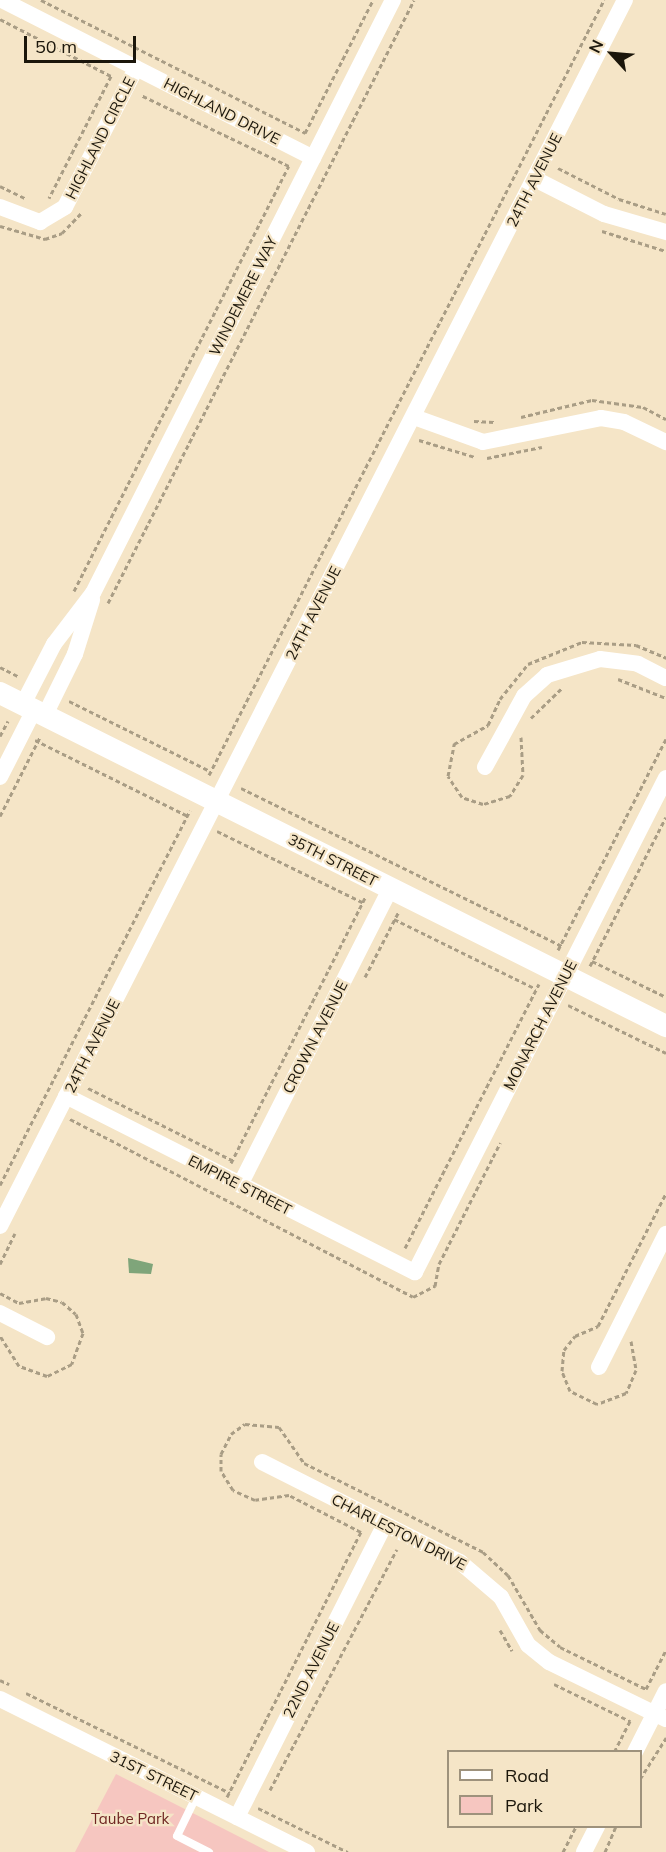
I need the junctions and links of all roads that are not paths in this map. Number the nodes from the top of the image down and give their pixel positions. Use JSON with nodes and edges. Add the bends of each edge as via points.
{"nodes":[{"id":1,"x":2,"y":0,"type":"edge"},
{"id":2,"x":393,"y":0,"type":"edge"},
{"id":3,"x":625,"y":0,"type":"edge"},
{"id":4,"x":136,"y":68,"type":"junction"},
{"id":5,"x":313,"y":158,"type":"junction"},
{"id":6,"x":535,"y":179,"type":"junction"},
{"id":7,"x":0,"y":207,"type":"edge"},
{"id":8,"x":666,"y":232,"type":"edge"},
{"id":9,"x":414,"y":417,"type":"junction"},
{"id":10,"x":666,"y":442,"type":"edge"},
{"id":11,"x":93,"y":593,"type":"junction"},
{"id":12,"x":666,"y":678,"type":"edge"},
{"id":13,"x":0,"y":693,"type":"edge"},
{"id":14,"x":24,"y":720,"type":"junction"},
{"id":15,"x":485,"y":767,"type":"dead end"},
{"id":16,"x":0,"y":777,"type":"edge"},
{"id":17,"x":666,"y":778,"type":"edge"},
{"id":18,"x":215,"y":801,"type":"junction"},
{"id":19,"x":382,"y":885,"type":"junction"},
{"id":20,"x":565,"y":976,"type":"junction"},
{"id":21,"x":666,"y":1026,"type":"edge"},
{"id":22,"x":66,"y":1096,"type":"junction"},
{"id":23,"x":240,"y":1185,"type":"junction"},
{"id":24,"x":0,"y":1226,"type":"edge"},
{"id":25,"x":666,"y":1234,"type":"edge"},
{"id":26,"x":415,"y":1272,"type":"joint"},
{"id":27,"x":0,"y":1313,"type":"edge"},
{"id":28,"x":47,"y":1337,"type":"dead end"},
{"id":29,"x":599,"y":1367,"type":"dead end"},
{"id":30,"x":262,"y":1462,"type":"dead end"},
{"id":31,"x":385,"y":1524,"type":"junction"},
{"id":32,"x":666,"y":1691,"type":"edge"},
{"id":33,"x":0,"y":1699,"type":"edge"},
{"id":34,"x":660,"y":1716,"type":"edge"},
{"id":35,"x":636,"y":1750,"type":"edge"},
{"id":36,"x":196,"y":1797,"type":"junction"},
{"id":37,"x":237,"y":1817,"type":"junction"},
{"id":38,"x":596,"y":1828,"type":"edge"},
{"id":39,"x":209,"y":1852,"type":"edge"},
{"id":40,"x":307,"y":1852,"type":"edge"},
{"id":41,"x":584,"y":1852,"type":"edge"}],
"edges":[{"from":1,"to":4,"type":"street","name":"HIGHLAND DRIVE"},
{"from":2,"to":5,"type":"street","name":"WINDEMERE WAY"},
{"from":3,"to":6,"type":"street","name":"24TH AVENUE"},
{"from":4,"to":5,"type":"street","name":"HIGHLAND DRIVE"},
{"from":4,"to":7,"type":"street","name":"HIGHLAND CIRCLE","via":[[65,207],[40,222]]},
{"from":5,"to":11,"type":"street","name":"WINDEMERE WAY"},
{"from":6,"to":8,"type":"street","via":[[604,214]]},
{"from":6,"to":9,"type":"street","name":"24TH AVENUE"},
{"from":9,"to":10,"type":"street","via":[[483,442],[601,418],[624,422]]},
{"from":9,"to":18,"type":"street","name":"24TH AVENUE"},
{"from":11,"to":14,"type":"street","name":"WINDEMERE WAY","via":[[54,644]]},
{"from":11,"to":14,"type":"street","name":"WINDEMERE WAY","via":[[75,654]]},
{"from":12,"to":15,"type":"street","via":[[638,664],[600,659],[547,675],[524,696]]},
{"from":13,"to":14,"type":"street","name":"35TH STREET"},
{"from":14,"to":16,"type":"street"},
{"from":14,"to":18,"type":"street","name":"35TH STREET"},
{"from":17,"to":20,"type":"street","name":"MONARCH AVENUE"},
{"from":18,"to":19,"type":"street","name":"35TH STREET"},
{"from":18,"to":22,"type":"street","name":"24TH AVENUE"},
{"from":19,"to":20,"type":"street","name":"35TH STREET"},
{"from":19,"to":23,"type":"street","name":"CROWN AVENUE"},
{"from":20,"to":21,"type":"street","name":"35TH STREET"},
{"from":20,"to":26,"type":"street","name":"MONARCH AVENUE"},
{"from":22,"to":23,"type":"street","name":"EMPIRE STREET"},
{"from":22,"to":24,"type":"street","name":"24TH AVENUE"},
{"from":23,"to":26,"type":"street","name":"EMPIRE STREET"},
{"from":25,"to":29,"type":"street"},
{"from":27,"to":28,"type":"street"},
{"from":30,"to":31,"type":"street","name":"CHARLESTON DRIVE"},
{"from":31,"to":34,"type":"street","name":"CHARLESTON DRIVE","via":[[482,1576],[501,1597],[528,1645],[549,1662]]},
{"from":31,"to":37,"type":"street","name":"22ND AVENUE"},
{"from":32,"to":34,"type":"street"},
{"from":33,"to":36,"type":"street","name":"31ST STREET"},
{"from":34,"to":35,"type":"street"},
{"from":36,"to":37,"type":"street","name":"31ST STREET"},
{"from":36,"to":39,"type":"lane","via":[[177,1836]]},
{"from":37,"to":40,"type":"street","name":"31ST STREET"},
{"from":38,"to":41,"type":"street"}]}
